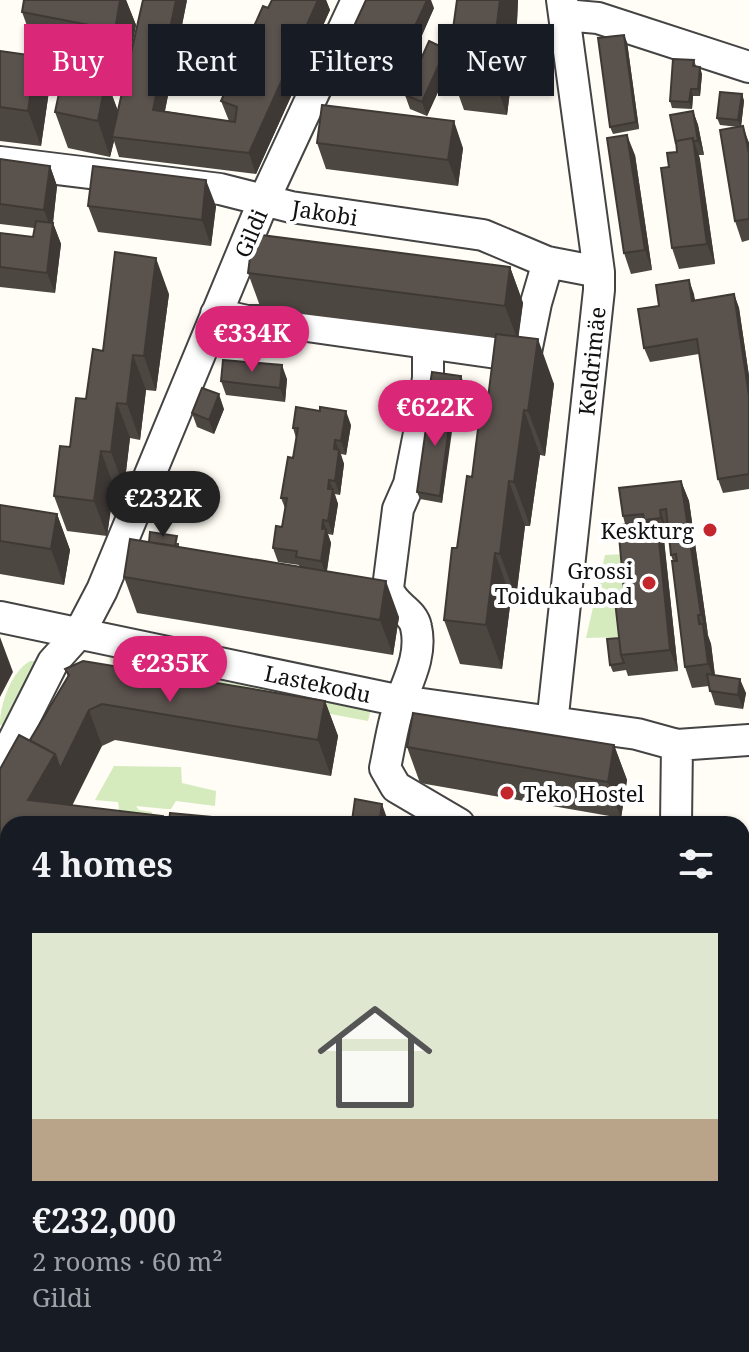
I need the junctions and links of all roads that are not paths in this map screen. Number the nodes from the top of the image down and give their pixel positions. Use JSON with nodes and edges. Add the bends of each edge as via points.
{"nodes":[{"id":1,"x":357,"y":0,"type":"edge"},
{"id":2,"x":564,"y":7,"type":"edge"},
{"id":3,"x":749,"y":67,"type":"edge"},
{"id":4,"x":0,"y":162,"type":"edge"},
{"id":5,"x":264,"y":200,"type":"junction"},
{"id":6,"x":548,"y":262,"type":"junction"},
{"id":7,"x":599,"y":272,"type":"junction"},
{"id":8,"x":216,"y":314,"type":"junction"},
{"id":9,"x":428,"y":345,"type":"junction"},
{"id":10,"x":0,"y":617,"type":"edge"},
{"id":11,"x":80,"y":632,"type":"junction"},
{"id":12,"x":401,"y":701,"type":"junction"},
{"id":13,"x":552,"y":724,"type":"junction"},
{"id":14,"x":749,"y":740,"type":"edge"},
{"id":15,"x":677,"y":745,"type":"junction"},
{"id":16,"x":0,"y":767,"type":"edge"},
{"id":17,"x":445,"y":816,"type":"edge"},
{"id":18,"x":676,"y":816,"type":"edge"}],
"edges":[{"from":1,"to":5,"type":"street","name":"Gildi"},
{"from":2,"to":3,"type":"street"},
{"from":2,"to":7,"type":"street","name":"Keldrimäe"},
{"from":4,"to":5,"type":"street","name":"Jakobi","via":[[220,189]]},
{"from":5,"to":6,"type":"street","name":"Jakobi","via":[[483,235]]},
{"from":5,"to":8,"type":"street","name":"Gildi"},
{"from":6,"to":7,"type":"street","name":"Jakobi"},
{"from":6,"to":9,"type":"street","via":[[525,357]]},
{"from":7,"to":13,"type":"street","name":"Keldrimäe"},
{"from":8,"to":9,"type":"street"},
{"from":8,"to":11,"type":"street","name":"Gildi"},
{"from":9,"to":12,"type":"street","via":[[422,418],[409,484],[398,509],[388,588],[390,597],[415,622],[418,639]]},
{"from":10,"to":11,"type":"street","name":"Lastekodu"},
{"from":11,"to":12,"type":"street","name":"Lastekodu"},
{"from":11,"to":16,"type":"street","name":"Gildi","via":[[53,662]]},
{"from":12,"to":13,"type":"street","name":"Lastekodu"},
{"from":12,"to":17,"type":"street","name":"Lastekodu","via":[[385,768],[396,787]]},
{"from":13,"to":15,"type":"street","name":"Lastekodu","via":[[637,734]]},
{"from":14,"to":15,"type":"street","name":"Lastekodu"},
{"from":15,"to":18,"type":"street"}]}
